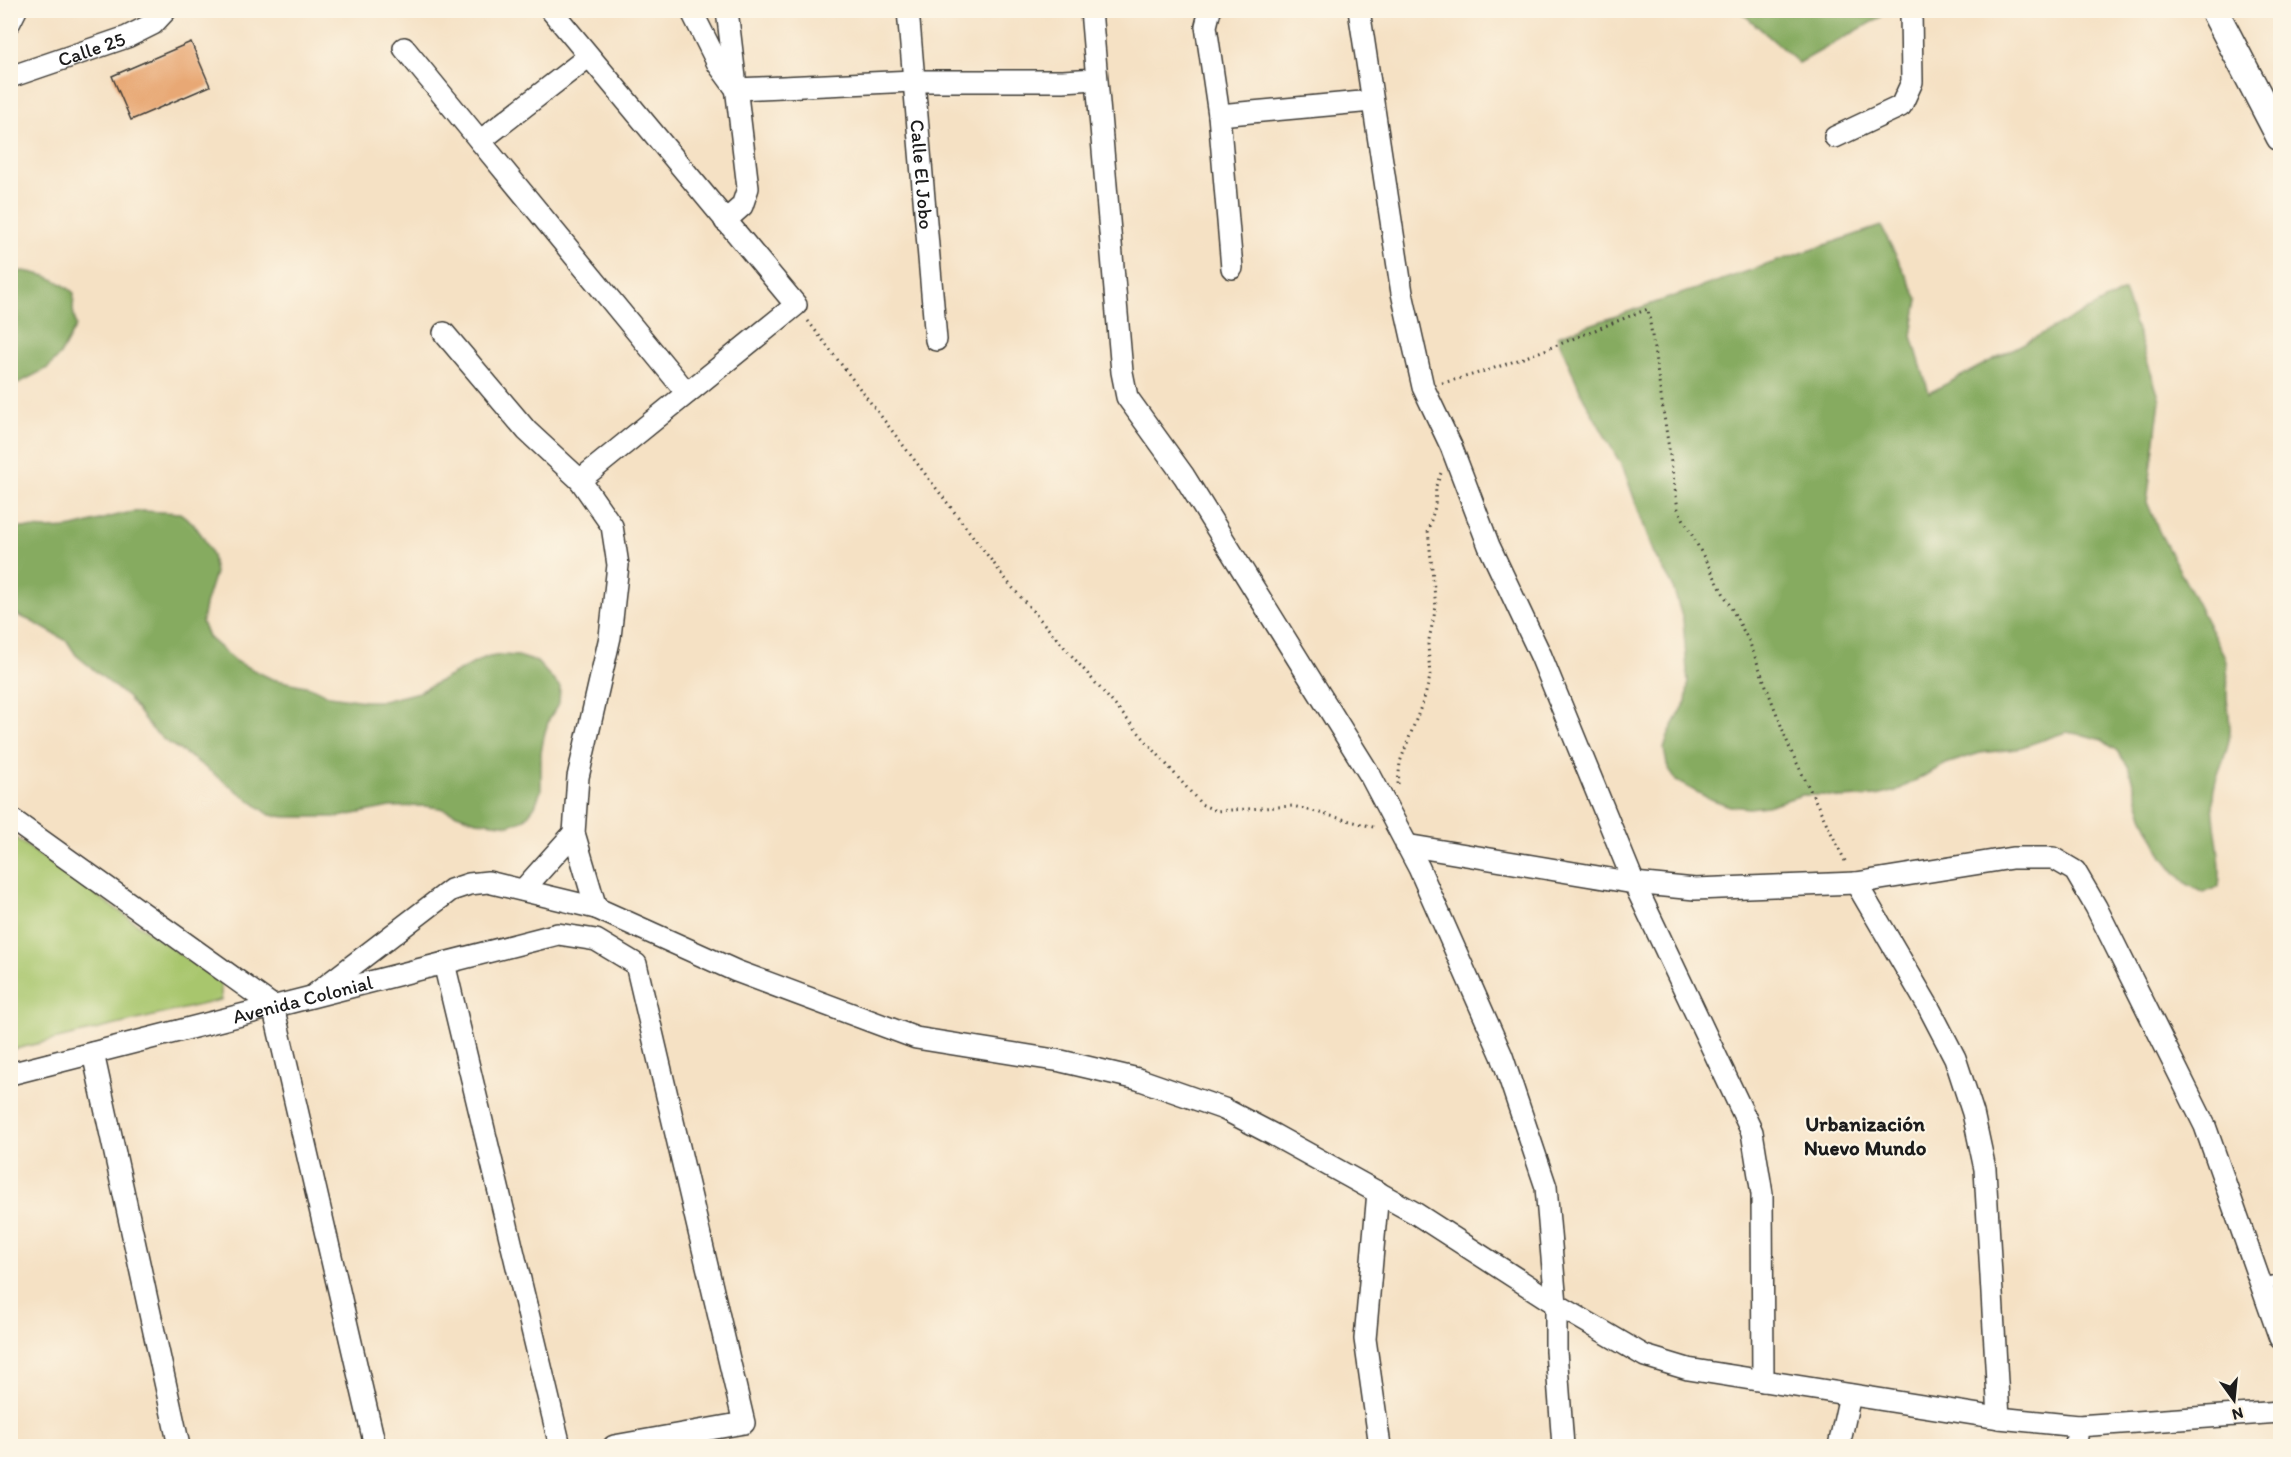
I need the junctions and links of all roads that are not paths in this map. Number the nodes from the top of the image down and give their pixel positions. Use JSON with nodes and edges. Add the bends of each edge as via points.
{"nodes":[{"id":1,"x":16,"y":10,"type":"edge"},
{"id":2,"x":166,"y":10,"type":"edge"},
{"id":3,"x":551,"y":10,"type":"edge"},
{"id":4,"x":691,"y":10,"type":"edge"},
{"id":5,"x":727,"y":10,"type":"edge"},
{"id":6,"x":908,"y":10,"type":"edge"},
{"id":7,"x":1090,"y":10,"type":"edge"},
{"id":8,"x":1210,"y":10,"type":"edge"},
{"id":9,"x":1359,"y":10,"type":"edge"},
{"id":10,"x":1911,"y":10,"type":"edge"},
{"id":11,"x":2214,"y":10,"type":"edge"},
{"id":12,"x":10,"y":22,"type":"edge"},
{"id":13,"x":404,"y":48,"type":"dead end"},
{"id":14,"x":588,"y":57,"type":"junction"},
{"id":15,"x":10,"y":77,"type":"edge"},
{"id":16,"x":1096,"y":79,"type":"junction"},
{"id":17,"x":913,"y":81,"type":"junction"},
{"id":18,"x":736,"y":89,"type":"junction"},
{"id":19,"x":1372,"y":101,"type":"junction"},
{"id":20,"x":1219,"y":116,"type":"junction"},
{"id":21,"x":1835,"y":136,"type":"dead end"},
{"id":22,"x":2280,"y":137,"type":"edge"},
{"id":23,"x":480,"y":141,"type":"junction"},
{"id":24,"x":725,"y":221,"type":"junction"},
{"id":25,"x":1232,"y":268,"type":"dead end"},
{"id":26,"x":444,"y":333,"type":"dead end"},
{"id":27,"x":936,"y":340,"type":"dead end"},
{"id":28,"x":687,"y":393,"type":"junction"},
{"id":29,"x":580,"y":480,"type":"junction"},
{"id":30,"x":10,"y":818,"type":"edge"},
{"id":31,"x":573,"y":833,"type":"junction"},
{"id":32,"x":1403,"y":840,"type":"junction"},
{"id":33,"x":1634,"y":883,"type":"junction"},
{"id":34,"x":1856,"y":883,"type":"junction"},
{"id":35,"x":523,"y":890,"type":"junction"},
{"id":36,"x":596,"y":908,"type":"junction"},
{"id":37,"x":444,"y":963,"type":"junction"},
{"id":38,"x":314,"y":995,"type":"junction"},
{"id":39,"x":273,"y":1006,"type":"junction"},
{"id":40,"x":93,"y":1053,"type":"junction"},
{"id":41,"x":10,"y":1074,"type":"edge"},
{"id":42,"x":1377,"y":1192,"type":"junction"},
{"id":43,"x":2271,"y":1283,"type":"edge"},
{"id":44,"x":1556,"y":1304,"type":"junction"},
{"id":45,"x":2280,"y":1338,"type":"edge"},
{"id":46,"x":1764,"y":1381,"type":"junction"},
{"id":47,"x":1850,"y":1395,"type":"junction"},
{"id":48,"x":2280,"y":1412,"type":"edge"},
{"id":49,"x":1999,"y":1418,"type":"junction"},
{"id":50,"x":2077,"y":1436,"type":"edge"},
{"id":51,"x":179,"y":1446,"type":"edge"},
{"id":52,"x":375,"y":1446,"type":"edge"},
{"id":53,"x":561,"y":1446,"type":"edge"},
{"id":54,"x":614,"y":1446,"type":"edge"},
{"id":55,"x":1380,"y":1446,"type":"edge"},
{"id":56,"x":1563,"y":1446,"type":"edge"},
{"id":57,"x":1839,"y":1446,"type":"edge"}],
"edges":[{"from":1,"to":12,"type":"street"},
{"from":2,"to":15,"type":"street","name":"Calle 25","via":[[153,24],[127,37]]},
{"from":3,"to":14,"type":"street"},
{"from":4,"to":18,"type":"street","via":[[718,64]]},
{"from":5,"to":18,"type":"street"},
{"from":6,"to":17,"type":"street","name":"Calle El Jobo"},
{"from":7,"to":16,"type":"street"},
{"from":8,"to":20,"type":"street","via":[[1206,26]]},
{"from":9,"to":19,"type":"street"},
{"from":10,"to":21,"type":"street","via":[[1911,82],[1901,106]]},
{"from":11,"to":22,"type":"street"},
{"from":13,"to":23,"type":"street"},
{"from":14,"to":23,"type":"street"},
{"from":14,"to":24,"type":"street"},
{"from":16,"to":17,"type":"street"},
{"from":16,"to":32,"type":"street","via":[[1127,397],[1184,476],[1370,775]]},
{"from":17,"to":18,"type":"street"},
{"from":17,"to":27,"type":"street","name":"Calle El Jobo"},
{"from":18,"to":24,"type":"street","via":[[748,188],[742,206]]},
{"from":19,"to":20,"type":"street"},
{"from":19,"to":33,"type":"street","via":[[1402,293],[1423,387],[1451,446],[1489,546],[1541,656]]},
{"from":20,"to":25,"type":"street"},
{"from":23,"to":28,"type":"street"},
{"from":24,"to":28,"type":"street","via":[[796,305]]},
{"from":26,"to":29,"type":"street","via":[[527,431]]},
{"from":28,"to":29,"type":"street"},
{"from":29,"to":31,"type":"street","via":[[612,526],[618,564],[610,637],[578,777]]},
{"from":30,"to":39,"type":"street"},
{"from":31,"to":35,"type":"street"},
{"from":31,"to":36,"type":"street"},
{"from":32,"to":33,"type":"street"},
{"from":32,"to":44,"type":"street","via":[[1502,1056],[1535,1151],[1546,1187]]},
{"from":33,"to":34,"type":"street","via":[[1695,889]]},
{"from":33,"to":46,"type":"street","via":[[1752,1132],[1762,1194]]},
{"from":34,"to":43,"type":"street","via":[[2012,858],[2053,858],[2075,871],[2205,1126]]},
{"from":34,"to":49,"type":"street","via":[[1955,1058],[1973,1113],[1985,1169]]},
{"from":35,"to":36,"type":"street"},
{"from":35,"to":38,"type":"street","via":[[488,882],[451,890]]},
{"from":36,"to":42,"type":"street","via":[[736,971],[916,1038],[1083,1066],[1138,1079],[1224,1109]]},
{"from":37,"to":38,"type":"street","name":"Avenida Colonial"},
{"from":37,"to":53,"type":"street"},
{"from":37,"to":54,"type":"street","name":"Avenida Colonial","via":[[558,934],[596,940],[636,964],[744,1423]]},
{"from":38,"to":39,"type":"street","name":"Avenida Colonial"},
{"from":39,"to":40,"type":"street","name":"Avenida Colonial"},
{"from":39,"to":52,"type":"street"},
{"from":40,"to":41,"type":"street","name":"Avenida Colonial"},
{"from":40,"to":51,"type":"street"},
{"from":42,"to":44,"type":"street"},
{"from":42,"to":55,"type":"street","via":[[1365,1339]]},
{"from":43,"to":45,"type":"street"},
{"from":44,"to":46,"type":"street","via":[[1645,1356]]},
{"from":44,"to":56,"type":"street"},
{"from":46,"to":47,"type":"street"},
{"from":47,"to":49,"type":"street"},
{"from":47,"to":57,"type":"street"},
{"from":48,"to":50,"type":"street"},
{"from":49,"to":50,"type":"street"}]}
